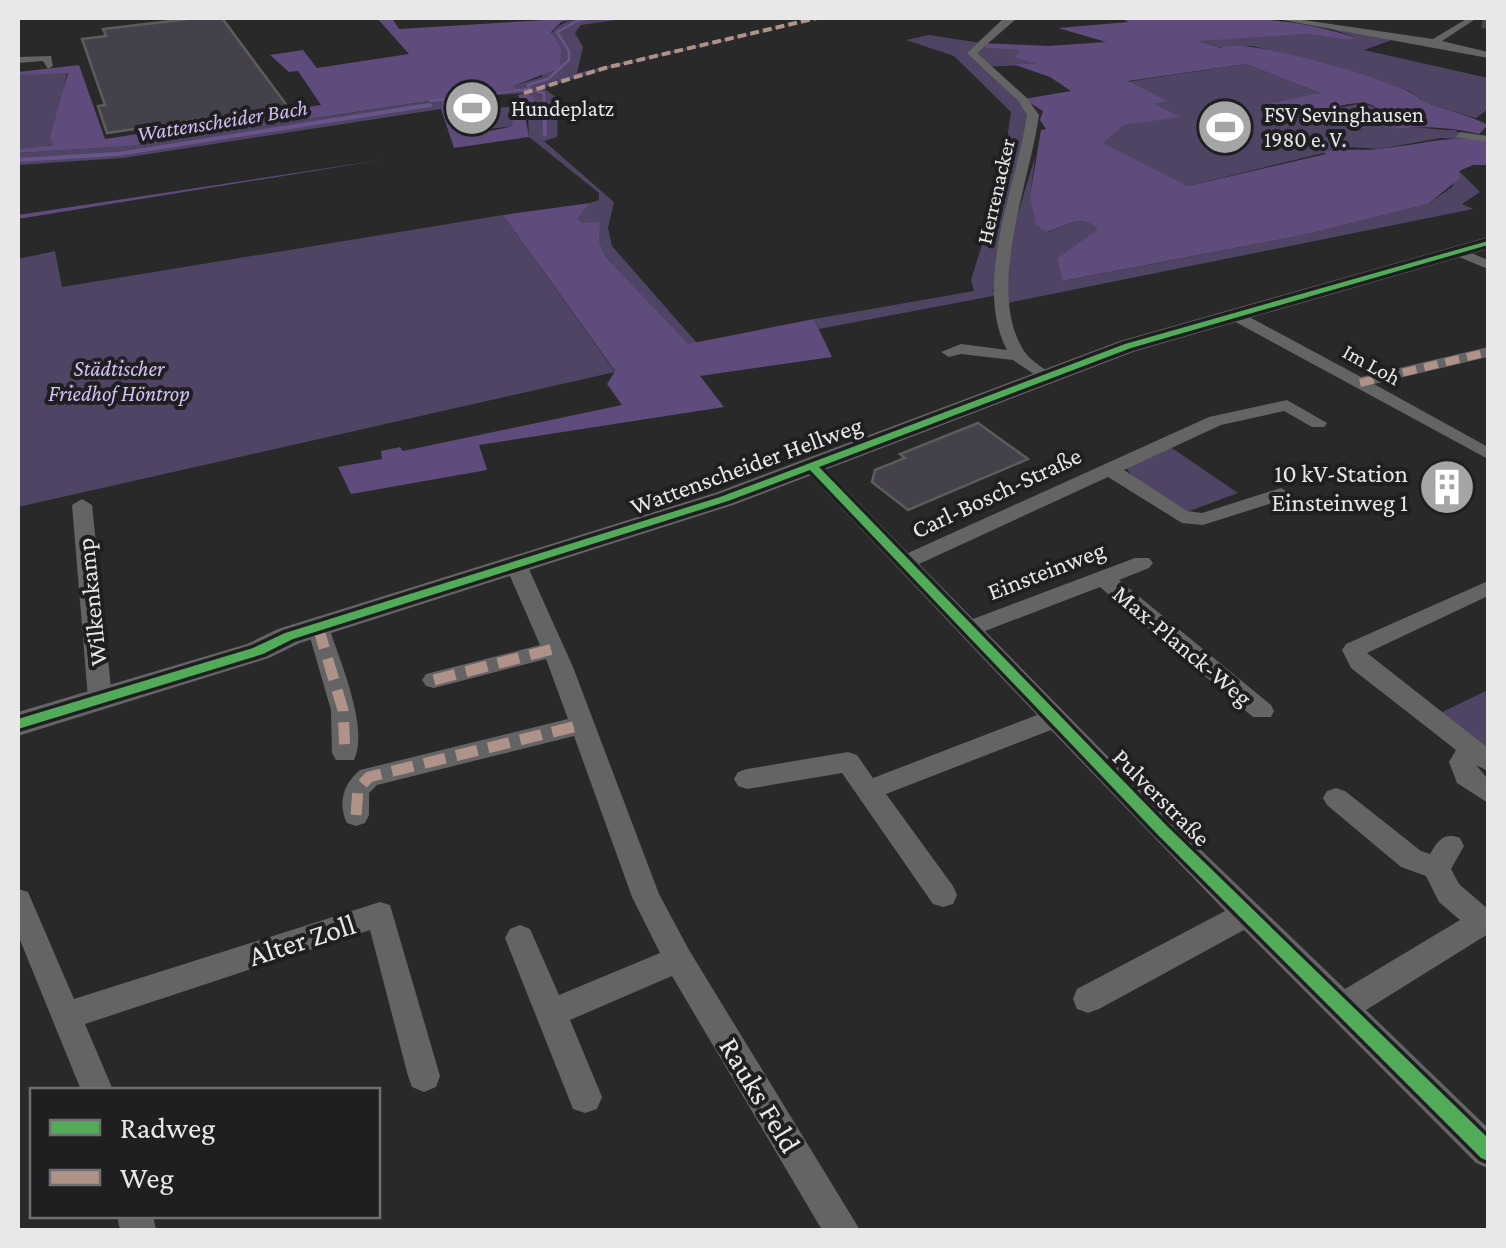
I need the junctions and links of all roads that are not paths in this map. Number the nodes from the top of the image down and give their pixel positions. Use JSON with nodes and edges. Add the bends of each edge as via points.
{"nodes":[{"id":1,"x":1014,"y":18,"type":"edge"},
{"id":2,"x":1276,"y":18,"type":"edge"},
{"id":3,"x":1475,"y":20,"type":"edge"},
{"id":4,"x":1444,"y":42,"type":"junction"},
{"id":5,"x":1488,"y":42,"type":"edge"},
{"id":6,"x":1488,"y":54,"type":"edge"},
{"id":7,"x":18,"y":60,"type":"edge"},
{"id":8,"x":18,"y":69,"type":"edge"},
{"id":9,"x":1460,"y":135,"type":"dead end"},
{"id":10,"x":1488,"y":139,"type":"edge"},
{"id":11,"x":1488,"y":243,"type":"edge"},
{"id":12,"x":1458,"y":252,"type":"junction"},
{"id":13,"x":1488,"y":265,"type":"edge"},
{"id":14,"x":1234,"y":315,"type":"junction"},
{"id":15,"x":949,"y":352,"type":"dead end"},
{"id":16,"x":1488,"y":352,"type":"edge"},
{"id":17,"x":1018,"y":356,"type":"junction"},
{"id":18,"x":1044,"y":376,"type":"junction"},
{"id":19,"x":1360,"y":383,"type":"junction"},
{"id":20,"x":1318,"y":422,"type":"dead end"},
{"id":21,"x":1488,"y":454,"type":"edge"},
{"id":22,"x":812,"y":467,"type":"junction"},
{"id":23,"x":1108,"y":468,"type":"junction"},
{"id":24,"x":1281,"y":494,"type":"dead end"},
{"id":25,"x":82,"y":505,"type":"dead end"},
{"id":26,"x":905,"y":562,"type":"junction"},
{"id":27,"x":1142,"y":563,"type":"dead end"},
{"id":28,"x":516,"y":567,"type":"junction"},
{"id":29,"x":1104,"y":578,"type":"junction"},
{"id":30,"x":1488,"y":588,"type":"edge"},
{"id":31,"x":969,"y":629,"type":"junction"},
{"id":32,"x":303,"y":632,"type":"junction"},
{"id":33,"x":552,"y":649,"type":"junction"},
{"id":34,"x":434,"y":680,"type":"dead end"},
{"id":35,"x":100,"y":692,"type":"junction"},
{"id":36,"x":18,"y":708,"type":"edge"},
{"id":37,"x":1262,"y":712,"type":"dead end"},
{"id":38,"x":1053,"y":719,"type":"junction"},
{"id":39,"x":18,"y":724,"type":"edge"},
{"id":40,"x":581,"y":725,"type":"junction"},
{"id":41,"x":345,"y":754,"type":"dead end"},
{"id":42,"x":1480,"y":755,"type":"edge"},
{"id":43,"x":748,"y":779,"type":"dead end"},
{"id":44,"x":869,"y":790,"type":"junction"},
{"id":45,"x":1488,"y":794,"type":"edge"},
{"id":46,"x":1336,"y":798,"type":"dead end"},
{"id":47,"x":356,"y":815,"type":"dead end"},
{"id":48,"x":944,"y":894,"type":"dead end"},
{"id":49,"x":18,"y":901,"type":"edge"},
{"id":50,"x":1246,"y":914,"type":"junction"},
{"id":51,"x":520,"y":938,"type":"dead end"},
{"id":52,"x":678,"y":959,"type":"junction"},
{"id":53,"x":1088,"y":999,"type":"dead end"},
{"id":54,"x":1341,"y":1008,"type":"junction"},
{"id":55,"x":551,"y":1014,"type":"junction"},
{"id":56,"x":65,"y":1016,"type":"junction"},
{"id":57,"x":424,"y":1076,"type":"dead end"},
{"id":58,"x":96,"y":1088,"type":"edge"},
{"id":59,"x":585,"y":1097,"type":"dead end"},
{"id":60,"x":1488,"y":1150,"type":"edge"},
{"id":61,"x":842,"y":1230,"type":"edge"}],
"edges":[{"from":1,"to":17,"type":"street","name":"Herrenacker","via":[[972,53],[1033,115],[1000,288]]},
{"from":2,"to":4,"type":"street"},
{"from":3,"to":4,"type":"street"},
{"from":4,"to":5,"type":"street"},
{"from":4,"to":6,"type":"street"},
{"from":7,"to":8,"type":"street","via":[[50,61]]},
{"from":9,"to":10,"type":"street"},
{"from":11,"to":12,"type":"main road","name":"Wattenscheider Hellweg"},
{"from":12,"to":13,"type":"street"},
{"from":12,"to":14,"type":"main road","name":"Wattenscheider Hellweg"},
{"from":14,"to":18,"type":"main road","name":"Wattenscheider Hellweg"},
{"from":14,"to":19,"type":"street","name":"Im Loh"},
{"from":15,"to":17,"type":"street"},
{"from":16,"to":19,"type":"street"},
{"from":17,"to":18,"type":"street"},
{"from":18,"to":22,"type":"main road","name":"Wattenscheider Hellweg"},
{"from":19,"to":21,"type":"street","name":"Im Loh"},
{"from":20,"to":23,"type":"street","name":"Carl-Bosch-Straße","via":[[1287,405],[1215,421]]},
{"from":22,"to":26,"type":"street","name":"Pulverstraße"},
{"from":22,"to":28,"type":"main road","name":"Wattenscheider Hellweg"},
{"from":23,"to":24,"type":"street","name":"Carl-Bosch-Straße","via":[[1182,517],[1203,520]]},
{"from":23,"to":26,"type":"street","name":"Carl-Bosch-Straße"},
{"from":25,"to":35,"type":"street","name":"Wilkenkamp"},
{"from":26,"to":31,"type":"street","name":"Pulverstraße"},
{"from":27,"to":29,"type":"street","name":"Einsteinweg"},
{"from":28,"to":32,"type":"main road","name":"Wattenscheider Hellweg"},
{"from":28,"to":33,"type":"street","name":"Rauks Feld"},
{"from":29,"to":31,"type":"street","name":"Einsteinweg"},
{"from":29,"to":37,"type":"street","name":"Max-Planck-Weg"},
{"from":30,"to":42,"type":"street","via":[[1354,650],[1359,662]]},
{"from":31,"to":38,"type":"street","name":"Pulverstraße"},
{"from":32,"to":35,"type":"main road","name":"Wattenscheider Hellweg","via":[[258,651]]},
{"from":32,"to":41,"type":"street","via":[[343,710]]},
{"from":33,"to":34,"type":"street"},
{"from":33,"to":40,"type":"street","name":"Rauks Feld"},
{"from":35,"to":36,"type":"main road","name":"Wattenscheider Hellweg"},
{"from":35,"to":39,"type":"main road","name":"Wattenscheider Hellweg"},
{"from":38,"to":44,"type":"street"},
{"from":38,"to":50,"type":"street","name":"Pulverstraße"},
{"from":40,"to":47,"type":"street","via":[[369,777],[355,792]]},
{"from":40,"to":52,"type":"street","name":"Rauks Feld","via":[[630,860]]},
{"from":42,"to":45,"type":"street","via":[[1462,762],[1466,776]]},
{"from":43,"to":44,"type":"street","via":[[848,762]]},
{"from":44,"to":48,"type":"street"},
{"from":46,"to":54,"type":"street","via":[[1411,859],[1443,857],[1449,893],[1483,922]]},
{"from":49,"to":56,"type":"street"},
{"from":50,"to":53,"type":"street"},
{"from":50,"to":54,"type":"street","name":"Pulverstraße"},
{"from":51,"to":55,"type":"street"},
{"from":52,"to":55,"type":"street"},
{"from":52,"to":61,"type":"street","name":"Rauks Feld"},
{"from":54,"to":60,"type":"street","name":"Pulverstraße"},
{"from":55,"to":59,"type":"street"},
{"from":56,"to":57,"type":"street","name":"Alter Zoll","via":[[380,914]]},
{"from":56,"to":58,"type":"street"}]}
